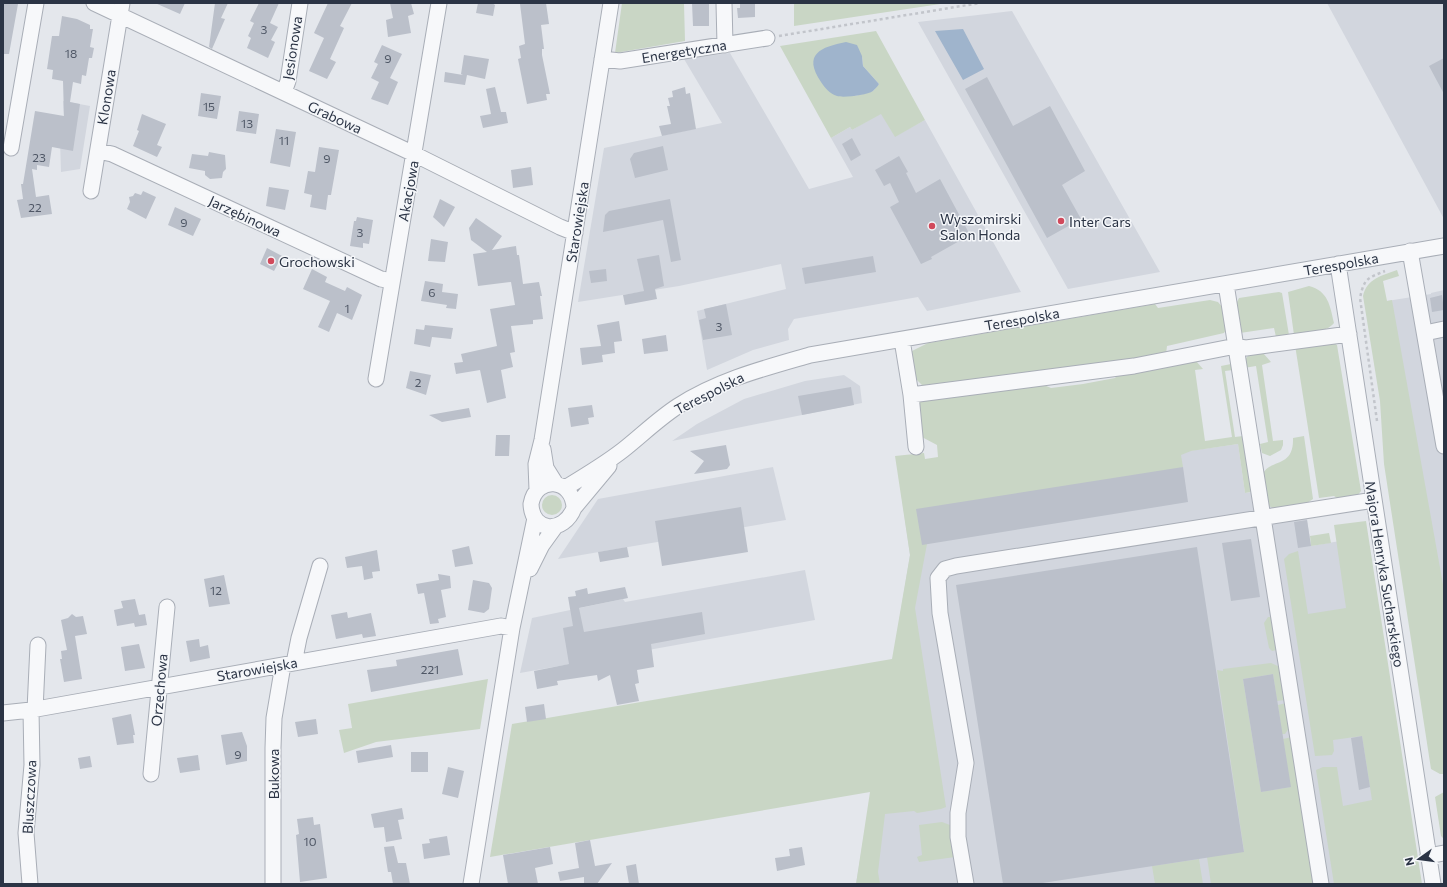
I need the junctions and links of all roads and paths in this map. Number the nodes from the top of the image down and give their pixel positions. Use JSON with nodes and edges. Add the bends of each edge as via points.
{"nodes":[{"id":1,"x":36,"y":3,"type":"edge"},
{"id":2,"x":94,"y":3,"type":"edge"},
{"id":3,"x":300,"y":3,"type":"edge"},
{"id":4,"x":439,"y":3,"type":"edge"},
{"id":5,"x":611,"y":3,"type":"edge"},
{"id":6,"x":724,"y":3,"type":"edge"},
{"id":7,"x":980,"y":3,"type":"edge"},
{"id":8,"x":121,"y":9,"type":"edge"},
{"id":9,"x":766,"y":38,"type":"joint"},
{"id":10,"x":725,"y":45,"type":"junction"},
{"id":11,"x":602,"y":59,"type":"junction"},
{"id":12,"x":284,"y":92,"type":"junction"},
{"id":13,"x":11,"y":148,"type":"dead end"},
{"id":14,"x":98,"y":151,"type":"junction"},
{"id":15,"x":414,"y":154,"type":"junction"},
{"id":16,"x":91,"y":191,"type":"dead end"},
{"id":17,"x":575,"y":233,"type":"junction"},
{"id":18,"x":1444,"y":246,"type":"edge"},
{"id":19,"x":1410,"y":252,"type":"junction"},
{"id":20,"x":1338,"y":264,"type":"junction"},
{"id":21,"x":1386,"y":270,"type":"dead end"},
{"id":22,"x":392,"y":281,"type":"junction"},
{"id":23,"x":1226,"y":284,"type":"junction"},
{"id":24,"x":1444,"y":329,"type":"edge"},
{"id":25,"x":1425,"y":333,"type":"junction"},
{"id":26,"x":1349,"y":334,"type":"junction"},
{"id":27,"x":902,"y":340,"type":"junction"},
{"id":28,"x":1236,"y":346,"type":"junction"},
{"id":29,"x":376,"y":379,"type":"dead end"},
{"id":30,"x":911,"y":395,"type":"junction"},
{"id":31,"x":1377,"y":424,"type":"dead end"},
{"id":32,"x":542,"y":440,"type":"junction"},
{"id":33,"x":1444,"y":446,"type":"edge"},
{"id":34,"x":916,"y":447,"type":"dead end"},
{"id":35,"x":623,"y":450,"type":"junction"},
{"id":36,"x":560,"y":486,"type":"junction"},
{"id":37,"x":537,"y":490,"type":"junction"},
{"id":38,"x":1374,"y":500,"type":"junction"},
{"id":39,"x":574,"y":508,"type":"junction"},
{"id":40,"x":535,"y":518,"type":"junction"},
{"id":41,"x":1264,"y":518,"type":"junction"},
{"id":42,"x":555,"y":527,"type":"junction"},
{"id":43,"x":320,"y":566,"type":"dead end"},
{"id":44,"x":521,"y":588,"type":"junction"},
{"id":45,"x":167,"y":607,"type":"dead end"},
{"id":46,"x":512,"y":628,"type":"junction"},
{"id":47,"x":38,"y":645,"type":"dead end"},
{"id":48,"x":289,"y":664,"type":"junction"},
{"id":49,"x":159,"y":686,"type":"junction"},
{"id":50,"x":33,"y":710,"type":"junction"},
{"id":51,"x":3,"y":713,"type":"edge"},
{"id":52,"x":152,"y":774,"type":"dead end"},
{"id":53,"x":1444,"y":853,"type":"edge"},
{"id":54,"x":1428,"y":856,"type":"junction"},
{"id":55,"x":30,"y":884,"type":"edge"},
{"id":56,"x":273,"y":884,"type":"edge"},
{"id":57,"x":470,"y":884,"type":"edge"},
{"id":58,"x":966,"y":884,"type":"edge"},
{"id":59,"x":1321,"y":884,"type":"edge"},
{"id":60,"x":1432,"y":884,"type":"edge"}],
"edges":[{"from":1,"to":13,"type":"street"},
{"from":2,"to":8,"type":"street","name":"Grabowa"},
{"from":3,"to":12,"type":"street","name":"Jesionowa"},
{"from":4,"to":15,"type":"street","name":"Akacjowa"},
{"from":5,"to":11,"type":"street","name":"Starowiejska"},
{"from":6,"to":10,"type":"street"},
{"from":7,"to":9,"type":"path"},
{"from":8,"to":12,"type":"street","name":"Grabowa"},
{"from":8,"to":14,"type":"street","name":"Klonowa"},
{"from":9,"to":10,"type":"street","name":"Energetyczna"},
{"from":10,"to":11,"type":"street","name":"Energetyczna","via":[[620,61]]},
{"from":11,"to":17,"type":"street","name":"Starowiejska"},
{"from":12,"to":15,"type":"street","name":"Grabowa"},
{"from":14,"to":16,"type":"street","name":"Klonowa"},
{"from":14,"to":22,"type":"street","name":"Jarzębinowa","via":[[112,154],[381,279]]},
{"from":15,"to":17,"type":"street","name":"Grabowa"},
{"from":15,"to":22,"type":"street","name":"Akacjowa"},
{"from":17,"to":32,"type":"street","name":"Starowiejska"},
{"from":18,"to":19,"type":"street","name":"Terespolska"},
{"from":19,"to":20,"type":"street","name":"Terespolska"},
{"from":19,"to":25,"type":"street"},
{"from":20,"to":23,"type":"street","name":"Terespolska"},
{"from":20,"to":26,"type":"street","name":"Majora Henryka Sucharskiego"},
{"from":21,"to":31,"type":"path","via":[[1368,278],[1363,284],[1360,298],[1376,401]]},
{"from":22,"to":29,"type":"street","name":"Akacjowa"},
{"from":23,"to":27,"type":"street","name":"Terespolska"},
{"from":23,"to":28,"type":"street"},
{"from":24,"to":25,"type":"street"},
{"from":25,"to":33,"type":"street"},
{"from":26,"to":28,"type":"street","via":[[1246,348]]},
{"from":26,"to":38,"type":"street","name":"Majora Henryka Sucharskiego"},
{"from":27,"to":30,"type":"street"},
{"from":27,"to":35,"type":"street","name":"Terespolska","via":[[810,355],[736,378],[679,405]]},
{"from":28,"to":30,"type":"street","via":[[1134,366]]},
{"from":28,"to":41,"type":"street"},
{"from":30,"to":34,"type":"street"},
{"from":32,"to":36,"type":"street","name":"Starowiejska","via":[[546,468]]},
{"from":32,"to":37,"type":"street","name":"Starowiejska","via":[[536,464]]},
{"from":35,"to":36,"type":"street","name":"Terespolska"},
{"from":35,"to":39,"type":"street","name":"Terespolska"},
{"from":36,"to":37,"type":"street","via":[[546,484]]},
{"from":36,"to":39,"type":"street","via":[[572,495]]},
{"from":37,"to":40,"type":"street","via":[[531,504]]},
{"from":38,"to":41,"type":"street"},
{"from":38,"to":54,"type":"street","name":"Majora Henryka Sucharskiego"},
{"from":39,"to":42,"type":"street","via":[[567,521]]},
{"from":40,"to":42,"type":"street","via":[[542,524]]},
{"from":40,"to":44,"type":"street"},
{"from":41,"to":58,"type":"street","via":[[945,569],[938,578],[940,613],[966,763],[958,813],[958,837]]},
{"from":41,"to":59,"type":"street"},
{"from":42,"to":44,"type":"street","via":[[542,545]]},
{"from":43,"to":48,"type":"street","name":"Bukowa"},
{"from":44,"to":46,"type":"street"},
{"from":45,"to":49,"type":"street","name":"Orzechowa"},
{"from":46,"to":48,"type":"street","name":"Starowiejska","via":[[501,626]]},
{"from":46,"to":57,"type":"street"},
{"from":47,"to":50,"type":"street","name":"Bluszczowa"},
{"from":48,"to":49,"type":"street","name":"Starowiejska"},
{"from":48,"to":56,"type":"street","name":"Bukowa","via":[[274,718]]},
{"from":49,"to":50,"type":"street","name":"Starowiejska"},
{"from":49,"to":52,"type":"street","name":"Orzechowa"},
{"from":50,"to":51,"type":"street","name":"Starowiejska"},
{"from":50,"to":55,"type":"street","name":"Bluszczowa","via":[[32,765],[26,833]]},
{"from":53,"to":54,"type":"street"},
{"from":54,"to":60,"type":"street","name":"Majora Henryka Sucharskiego"}]}
